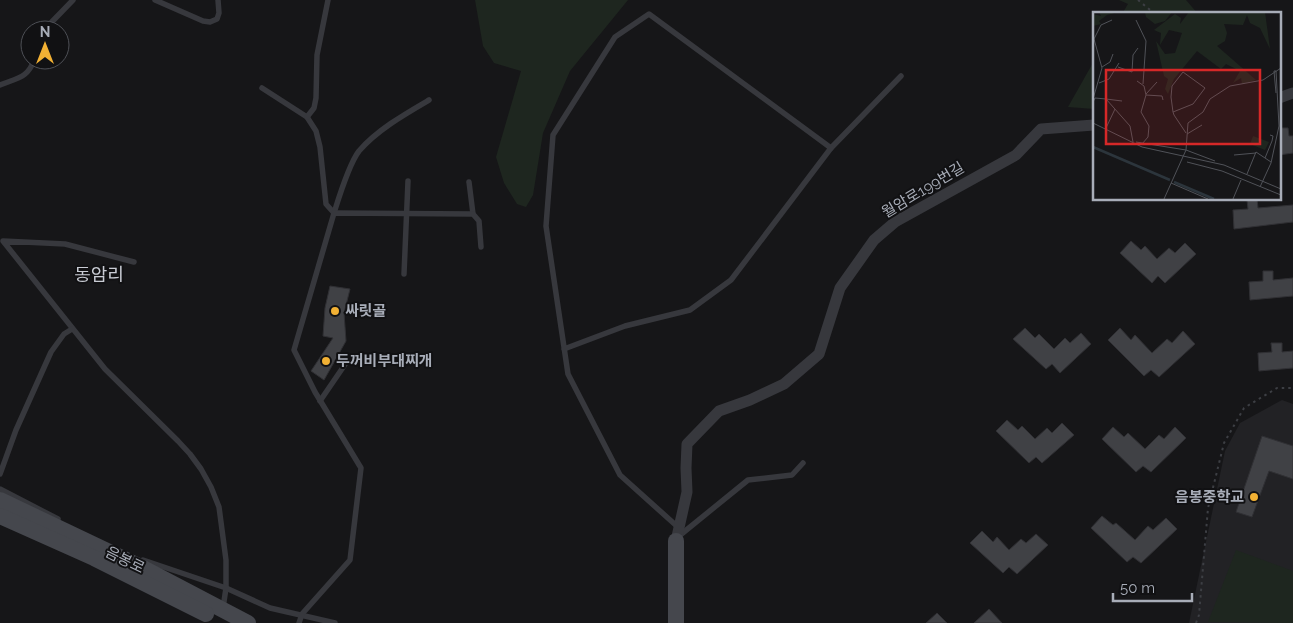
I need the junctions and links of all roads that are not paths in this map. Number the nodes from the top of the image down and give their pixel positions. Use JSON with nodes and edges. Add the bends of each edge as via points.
{"nodes":[{"id":1,"x":74,"y":0,"type":"edge"},
{"id":2,"x":155,"y":0,"type":"edge"},
{"id":3,"x":218,"y":0,"type":"edge"},
{"id":4,"x":328,"y":0,"type":"edge"},
{"id":5,"x":54,"y":20,"type":"edge"},
{"id":6,"x":30,"y":70,"type":"edge"},
{"id":7,"x":900,"y":76,"type":"dead end"},
{"id":8,"x":0,"y":85,"type":"edge"},
{"id":9,"x":262,"y":88,"type":"dead end"},
{"id":10,"x":1293,"y":93,"type":"edge"},
{"id":11,"x":1280,"y":98,"type":"edge"},
{"id":12,"x":429,"y":100,"type":"dead end"},
{"id":13,"x":307,"y":117,"type":"junction"},
{"id":14,"x":1093,"y":125,"type":"edge"},
{"id":15,"x":831,"y":148,"type":"junction"},
{"id":16,"x":408,"y":181,"type":"dead end"},
{"id":17,"x":469,"y":182,"type":"dead end"},
{"id":18,"x":334,"y":213,"type":"junction"},
{"id":19,"x":405,"y":213,"type":"junction"},
{"id":20,"x":473,"y":214,"type":"junction"},
{"id":21,"x":2,"y":241,"type":"edge"},
{"id":22,"x":481,"y":247,"type":"dead end"},
{"id":23,"x":134,"y":262,"type":"dead end"},
{"id":24,"x":404,"y":274,"type":"dead end"},
{"id":25,"x":72,"y":329,"type":"junction"},
{"id":26,"x":564,"y":349,"type":"junction"},
{"id":27,"x":346,"y":363,"type":"dead end"},
{"id":28,"x":320,"y":401,"type":"junction"},
{"id":29,"x":803,"y":463,"type":"dead end"},
{"id":30,"x":0,"y":474,"type":"edge"},
{"id":31,"x":0,"y":489,"type":"edge"},
{"id":32,"x":0,"y":500,"type":"edge"},
{"id":33,"x":0,"y":516,"type":"edge"},
{"id":34,"x":61,"y":520,"type":"dead end"},
{"id":35,"x":87,"y":534,"type":"dead end"},
{"id":36,"x":677,"y":536,"type":"junction"},
{"id":37,"x":226,"y":588,"type":"junction"},
{"id":38,"x":302,"y":614,"type":"junction"},
{"id":39,"x":224,"y":617,"type":"edge"},
{"id":40,"x":248,"y":623,"type":"edge"},
{"id":41,"x":299,"y":623,"type":"edge"},
{"id":42,"x":336,"y":623,"type":"edge"},
{"id":43,"x":676,"y":623,"type":"edge"}],
"edges":[{"from":1,"to":5,"type":"lane"},
{"from":2,"to":3,"type":"lane","via":[[210,22],[217,19]]},
{"from":4,"to":13,"type":"lane","via":[[318,55],[316,98]]},
{"from":6,"to":8,"type":"lane"},
{"from":7,"to":15,"type":"lane"},
{"from":9,"to":13,"type":"lane"},
{"from":10,"to":11,"type":"street"},
{"from":12,"to":18,"type":"lane","via":[[393,121],[359,152]]},
{"from":13,"to":18,"type":"lane","via":[[316,131],[320,147],[326,204]]},
{"from":14,"to":36,"type":"street","name":"월암로199번길","via":[[1041,129],[1016,155],[895,222],[874,240],[840,288],[819,354],[784,384],[719,411],[687,444],[687,492]]},
{"from":15,"to":26,"type":"lane","via":[[730,280],[690,310],[625,326]]},
{"from":15,"to":26,"type":"lane","via":[[649,14],[615,37],[553,135],[546,226]]},
{"from":16,"to":19,"type":"lane"},
{"from":17,"to":20,"type":"lane"},
{"from":18,"to":19,"type":"lane"},
{"from":18,"to":28,"type":"lane","via":[[294,350]]},
{"from":19,"to":20,"type":"lane"},
{"from":19,"to":24,"type":"lane"},
{"from":20,"to":22,"type":"lane","via":[[479,221]]},
{"from":21,"to":23,"type":"lane","via":[[65,244]]},
{"from":21,"to":25,"type":"lane"},
{"from":25,"to":30,"type":"lane","via":[[64,334],[51,352]]},
{"from":25,"to":37,"type":"lane","via":[[105,369],[201,469],[218,507],[226,560]]},
{"from":26,"to":36,"type":"lane","via":[[568,374],[620,475]]},
{"from":27,"to":28,"type":"lane"},
{"from":28,"to":38,"type":"lane","via":[[361,468],[350,560]]},
{"from":29,"to":36,"type":"lane","via":[[792,475],[748,480]]},
{"from":31,"to":34,"type":"lane"},
{"from":32,"to":39,"type":"main road","name":"음봉로","via":[[145,569]]},
{"from":33,"to":39,"type":"main road","name":"음봉로"},
{"from":35,"to":37,"type":"lane","via":[[138,558]]},
{"from":36,"to":43,"type":"main road"},
{"from":37,"to":38,"type":"lane","via":[[270,608]]},
{"from":37,"to":39,"type":"lane"},
{"from":38,"to":41,"type":"lane"},
{"from":38,"to":42,"type":"lane"},
{"from":39,"to":40,"type":"main road","name":"음봉로"}]}
